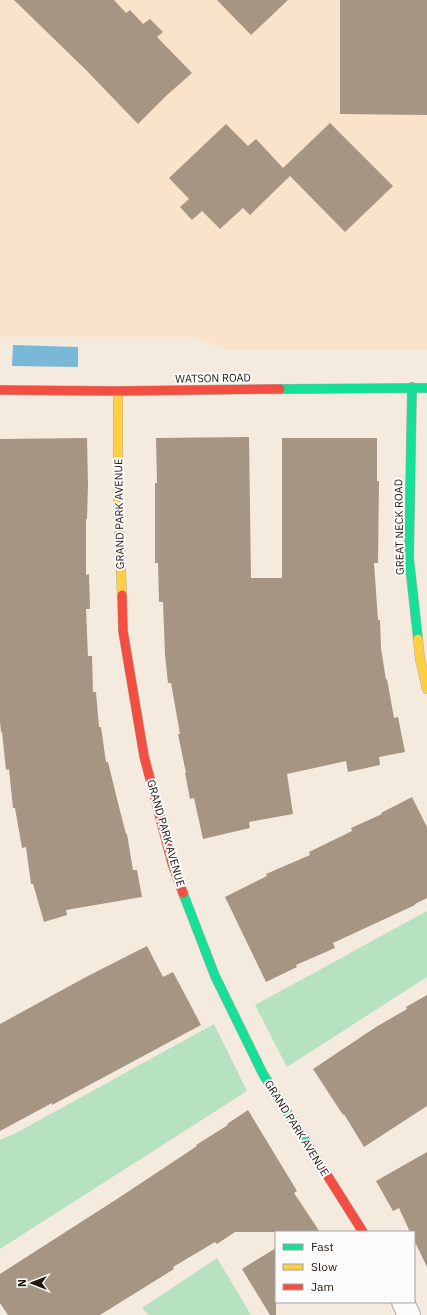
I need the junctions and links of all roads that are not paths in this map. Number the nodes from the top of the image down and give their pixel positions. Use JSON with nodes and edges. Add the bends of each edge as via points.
{"nodes":[{"id":1,"x":412,"y":388,"type":"junction"},
{"id":2,"x":427,"y":388,"type":"edge"},
{"id":3,"x":0,"y":390,"type":"edge"},
{"id":4,"x":118,"y":391,"type":"junction"},
{"id":5,"x":427,"y":689,"type":"edge"},
{"id":6,"x":362,"y":1231,"type":"edge"},
{"id":7,"x":403,"y":1303,"type":"edge"},
{"id":8,"x":409,"y":1315,"type":"edge"}],
"edges":[{"from":1,"to":2,"type":"street","name":"WATSON ROAD"},
{"from":1,"to":4,"type":"street","name":"WATSON ROAD"},
{"from":1,"to":5,"type":"street","name":"GREAT NECK ROAD","via":[[409,558],[420,659]]},
{"from":3,"to":4,"type":"street","name":"WATSON ROAD"},
{"from":4,"to":6,"type":"street","name":"GRAND PARK AVENUE","via":[[118,499],[123,631],[144,756],[172,863],[215,976],[263,1074]]},
{"from":7,"to":8,"type":"street"}]}
